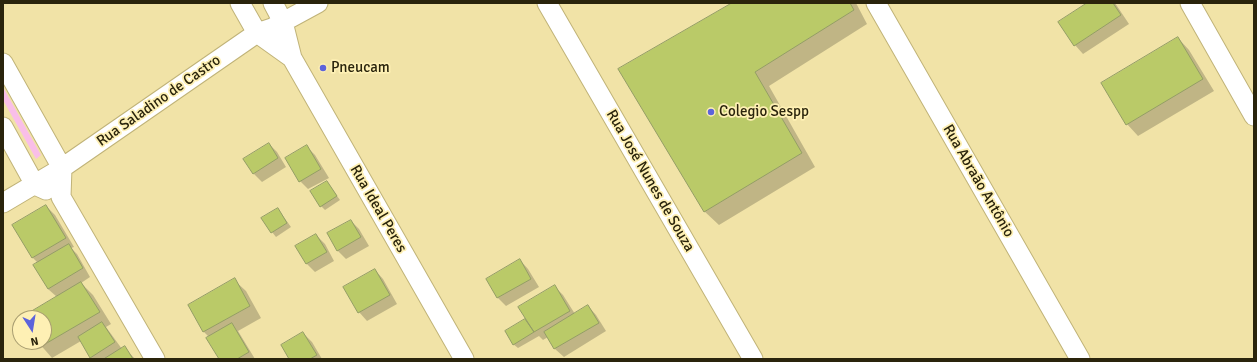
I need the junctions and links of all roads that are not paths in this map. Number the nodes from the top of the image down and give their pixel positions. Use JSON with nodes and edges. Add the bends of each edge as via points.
{"nodes":[{"id":1,"x":240,"y":3,"type":"edge"},
{"id":2,"x":273,"y":3,"type":"edge"},
{"id":3,"x":318,"y":3,"type":"edge"},
{"id":4,"x":547,"y":3,"type":"edge"},
{"id":5,"x":876,"y":3,"type":"edge"},
{"id":6,"x":1190,"y":3,"type":"edge"},
{"id":7,"x":284,"y":22,"type":"junction"},
{"id":8,"x":257,"y":33,"type":"junction"},
{"id":9,"x":292,"y":58,"type":"junction"},
{"id":10,"x":3,"y":64,"type":"edge"},
{"id":11,"x":1254,"y":116,"type":"edge"},
{"id":12,"x":3,"y":127,"type":"edge"},
{"id":13,"x":62,"y":168,"type":"junction"},
{"id":14,"x":35,"y":184,"type":"junction"},
{"id":15,"x":61,"y":197,"type":"junction"},
{"id":16,"x":3,"y":203,"type":"edge"},
{"id":17,"x":155,"y":359,"type":"edge"},
{"id":18,"x":464,"y":359,"type":"edge"},
{"id":19,"x":753,"y":359,"type":"edge"},
{"id":20,"x":1080,"y":359,"type":"edge"}],
"edges":[{"from":1,"to":8,"type":"street","name":"Rua Ideal Peres"},
{"from":2,"to":7,"type":"street","name":"Rua Ideal Peres"},
{"from":3,"to":7,"type":"street","name":"Rua Saladino de Castro"},
{"from":4,"to":19,"type":"street","name":"Rua José Nunes de Souza"},
{"from":5,"to":20,"type":"street","name":"Rua Abraão Antônio"},
{"from":6,"to":11,"type":"street"},
{"from":7,"to":8,"type":"street","name":"Rua Saladino de Castro"},
{"from":7,"to":9,"type":"street","name":"Rua Ideal Peres"},
{"from":8,"to":9,"type":"street","name":"Rua Ideal Peres"},
{"from":8,"to":13,"type":"street","name":"Rua Saladino de Castro"},
{"from":9,"to":18,"type":"street","name":"Rua Ideal Peres"},
{"from":10,"to":13,"type":"street"},
{"from":12,"to":14,"type":"street"},
{"from":13,"to":14,"type":"street","name":"Rua Saladino de Castro"},
{"from":13,"to":15,"type":"street"},
{"from":14,"to":15,"type":"street"},
{"from":14,"to":16,"type":"street","name":"Rua Saladino de Castro"},
{"from":15,"to":17,"type":"street"}]}
